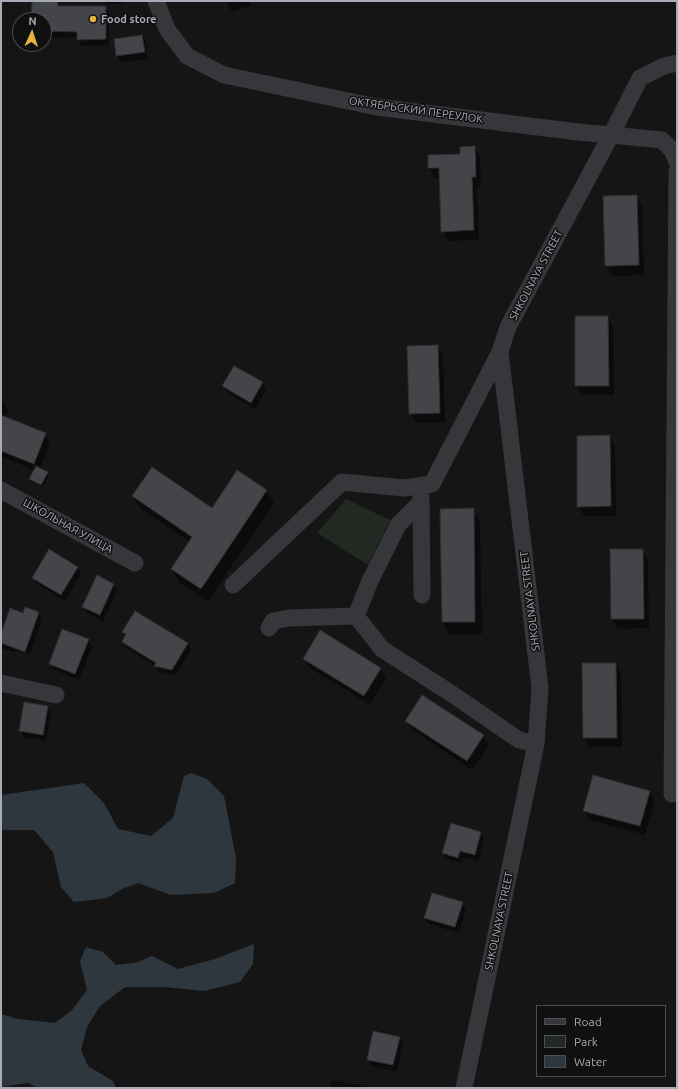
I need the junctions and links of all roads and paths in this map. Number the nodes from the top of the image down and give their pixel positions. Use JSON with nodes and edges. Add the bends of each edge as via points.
{"nodes":[{"id":1,"x":156,"y":1,"type":"edge"},
{"id":2,"x":677,"y":63,"type":"edge"},
{"id":3,"x":611,"y":135,"type":"junction"},
{"id":4,"x":677,"y":162,"type":"edge"},
{"id":5,"x":677,"y":171,"type":"edge"},
{"id":6,"x":500,"y":352,"type":"junction"},
{"id":7,"x":423,"y":485,"type":"junction"},
{"id":8,"x":1,"y":490,"type":"edge"},
{"id":9,"x":420,"y":503,"type":"junction"},
{"id":10,"x":135,"y":563,"type":"dead end"},
{"id":11,"x":233,"y":585,"type":"dead end"},
{"id":12,"x":422,"y":595,"type":"dead end"},
{"id":13,"x":356,"y":616,"type":"junction"},
{"id":14,"x":269,"y":628,"type":"dead end"},
{"id":15,"x":1,"y":682,"type":"edge"},
{"id":16,"x":56,"y":695,"type":"dead end"},
{"id":17,"x":536,"y":744,"type":"junction"},
{"id":18,"x":672,"y":794,"type":"dead end"},
{"id":19,"x":464,"y":1088,"type":"edge"}],
"edges":[{"from":1,"to":3,"type":"street","name":"ОКТЯБРЬСКИЙ ПЕРЕУЛОК","via":[[167,29],[187,56],[224,75],[377,107]]},
{"from":2,"to":3,"type":"street","via":[[664,66],[640,78]]},
{"from":3,"to":4,"type":"street","name":"ОКТЯБРЬСКИЙ ПЕРЕУЛОК","via":[[662,140],[672,150]]},
{"from":3,"to":6,"type":"street","name":"SHKOLNAYA STREET","via":[[508,327]]},
{"from":5,"to":18,"type":"street"},
{"from":6,"to":7,"type":"street","via":[[432,484]]},
{"from":6,"to":17,"type":"street","name":"SHKOLNAYA STREET","via":[[540,688]]},
{"from":7,"to":9,"type":"street"},
{"from":7,"to":11,"type":"street","via":[[404,488],[342,482]]},
{"from":8,"to":10,"type":"street","name":"ШКОЛЬНАЯ УЛИЦА"},
{"from":9,"to":12,"type":"street"},
{"from":9,"to":13,"type":"street","via":[[398,525]]},
{"from":13,"to":14,"type":"street","via":[[290,618],[273,621]]},
{"from":13,"to":17,"type":"street","via":[[382,649],[519,740]]},
{"from":15,"to":16,"type":"street"},
{"from":17,"to":19,"type":"street","name":"SHKOLNAYA STREET"}]}
